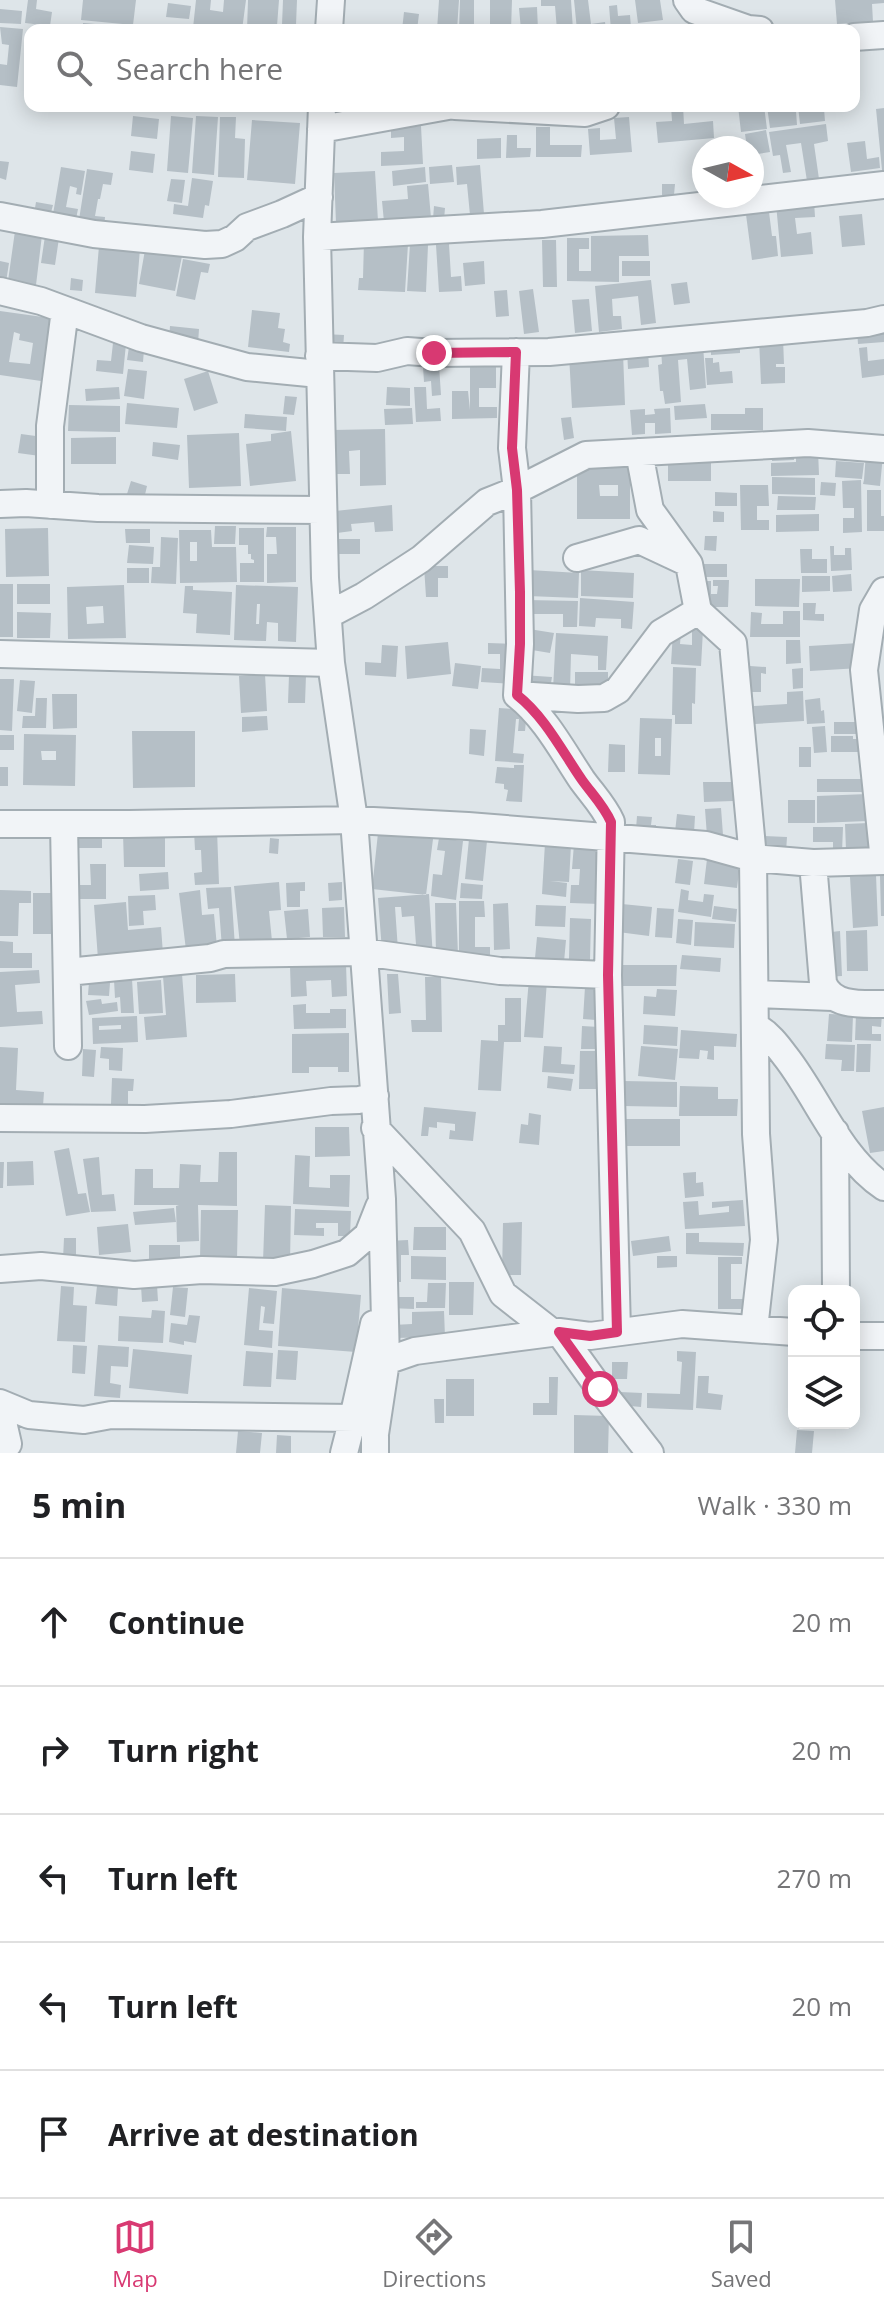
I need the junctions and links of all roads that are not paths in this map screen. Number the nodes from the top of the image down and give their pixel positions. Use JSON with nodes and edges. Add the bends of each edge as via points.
{"nodes":[{"id":1,"x":331,"y":0,"type":"edge"},
{"id":2,"x":687,"y":0,"type":"edge"},
{"id":3,"x":329,"y":24,"type":"edge"},
{"id":4,"x":734,"y":24,"type":"edge"},
{"id":5,"x":884,"y":35,"type":"edge"},
{"id":6,"x":860,"y":37,"type":"edge"},
{"id":7,"x":379,"y":112,"type":"edge"},
{"id":8,"x":566,"y":112,"type":"edge"},
{"id":9,"x":588,"y":112,"type":"edge"},
{"id":10,"x":322,"y":117,"type":"edge"},
{"id":11,"x":884,"y":185,"type":"edge"},
{"id":12,"x":319,"y":197,"type":"junction"},
{"id":13,"x":0,"y":216,"type":"edge"},
{"id":14,"x":317,"y":237,"type":"junction"},
{"id":15,"x":0,"y":291,"type":"edge"},
{"id":16,"x":65,"y":310,"type":"junction"},
{"id":17,"x":884,"y":319,"type":"edge"},
{"id":18,"x":516,"y":352,"type":"junction"},
{"id":19,"x":319,"y":365,"type":"junction"},
{"id":20,"x":884,"y":449,"type":"edge"},
{"id":21,"x":639,"y":452,"type":"junction"},
{"id":22,"x":517,"y":490,"type":"junction"},
{"id":23,"x":0,"y":504,"type":"edge"},
{"id":24,"x":50,"y":505,"type":"junction"},
{"id":25,"x":322,"y":510,"type":"junction"},
{"id":26,"x":577,"y":558,"type":"dead end"},
{"id":27,"x":689,"y":564,"type":"junction"},
{"id":28,"x":884,"y":591,"type":"edge"},
{"id":29,"x":698,"y":611,"type":"junction"},
{"id":30,"x":328,"y":615,"type":"junction"},
{"id":31,"x":0,"y":654,"type":"edge"},
{"id":32,"x":331,"y":663,"type":"junction"},
{"id":33,"x":517,"y":695,"type":"junction"},
{"id":34,"x":354,"y":820,"type":"junction"},
{"id":35,"x":0,"y":824,"type":"edge"},
{"id":36,"x":64,"y":824,"type":"junction"},
{"id":37,"x":612,"y":837,"type":"junction"},
{"id":38,"x":753,"y":858,"type":"junction"},
{"id":39,"x":884,"y":861,"type":"edge"},
{"id":40,"x":813,"y":863,"type":"junction"},
{"id":41,"x":363,"y":952,"type":"junction"},
{"id":42,"x":67,"y":972,"type":"junction"},
{"id":43,"x":608,"y":975,"type":"junction"},
{"id":44,"x":755,"y":994,"type":"junction"},
{"id":45,"x":833,"y":997,"type":"junction"},
{"id":46,"x":884,"y":1004,"type":"edge"},
{"id":47,"x":755,"y":1026,"type":"junction"},
{"id":48,"x":68,"y":1046,"type":"dead end"},
{"id":49,"x":375,"y":1096,"type":"junction"},
{"id":50,"x":0,"y":1118,"type":"edge"},
{"id":51,"x":375,"y":1128,"type":"junction"},
{"id":52,"x":835,"y":1132,"type":"junction"},
{"id":53,"x":884,"y":1187,"type":"edge"},
{"id":54,"x":382,"y":1199,"type":"junction"},
{"id":55,"x":384,"y":1267,"type":"junction"},
{"id":56,"x":0,"y":1269,"type":"edge"},
{"id":57,"x":836,"y":1285,"type":"edge"},
{"id":58,"x":754,"y":1329,"type":"junction"},
{"id":59,"x":617,"y":1332,"type":"junction"},
{"id":60,"x":788,"y":1332,"type":"edge"},
{"id":61,"x":556,"y":1333,"type":"junction"},
{"id":62,"x":860,"y":1336,"type":"edge"},
{"id":63,"x":884,"y":1336,"type":"edge"},
{"id":64,"x":386,"y":1361,"type":"junction"},
{"id":65,"x":0,"y":1406,"type":"edge"},
{"id":66,"x":353,"y":1418,"type":"junction"},
{"id":67,"x":7,"y":1445,"type":"edge"},
{"id":68,"x":344,"y":1453,"type":"edge"},
{"id":69,"x":375,"y":1453,"type":"edge"},
{"id":70,"x":650,"y":1453,"type":"edge"}],
"edges":[{"from":1,"to":3,"type":"street"},
{"from":2,"to":4,"type":"street","via":[[694,10]]},
{"from":5,"to":6,"type":"street"},
{"from":7,"to":10,"type":"street"},
{"from":8,"to":9,"type":"street"},
{"from":10,"to":12,"type":"street"},
{"from":11,"to":14,"type":"street","via":[[542,224]]},
{"from":12,"to":13,"type":"street","via":[[247,227],[222,244],[94,234]]},
{"from":12,"to":14,"type":"street"},
{"from":14,"to":19,"type":"street"},
{"from":15,"to":16,"type":"street"},
{"from":16,"to":19,"type":"street","via":[[141,338],[247,367]]},
{"from":16,"to":24,"type":"street","via":[[50,426]]},
{"from":17,"to":18,"type":"street"},
{"from":18,"to":19,"type":"street","via":[[407,351]]},
{"from":18,"to":22,"type":"street","via":[[512,448]]},
{"from":19,"to":25,"type":"street"},
{"from":20,"to":21,"type":"street","via":[[808,443]]},
{"from":21,"to":22,"type":"street","via":[[586,455]]},
{"from":21,"to":27,"type":"street","via":[[650,510]]},
{"from":22,"to":30,"type":"street","via":[[487,502],[421,559]]},
{"from":22,"to":33,"type":"street"},
{"from":23,"to":24,"type":"street"},
{"from":24,"to":25,"type":"street"},
{"from":25,"to":30,"type":"street"},
{"from":26,"to":27,"type":"street","via":[[639,540]]},
{"from":27,"to":29,"type":"street"},
{"from":28,"to":39,"type":"street","via":[[873,610],[864,670]]},
{"from":29,"to":33,"type":"street","via":[[661,633],[618,690],[604,698]]},
{"from":29,"to":38,"type":"street","via":[[733,643]]},
{"from":30,"to":32,"type":"street"},
{"from":31,"to":32,"type":"street"},
{"from":32,"to":34,"type":"street"},
{"from":33,"to":37,"type":"street","via":[[534,709],[604,808]]},
{"from":34,"to":36,"type":"street"},
{"from":34,"to":37,"type":"street"},
{"from":34,"to":41,"type":"street"},
{"from":35,"to":36,"type":"street"},
{"from":36,"to":42,"type":"street"},
{"from":37,"to":38,"type":"street","via":[[706,845]]},
{"from":37,"to":43,"type":"street"},
{"from":38,"to":40,"type":"street"},
{"from":38,"to":44,"type":"street"},
{"from":39,"to":40,"type":"street"},
{"from":40,"to":45,"type":"street","via":[[823,983]]},
{"from":41,"to":42,"type":"street","via":[[224,954]]},
{"from":41,"to":43,"type":"street","via":[[500,971]]},
{"from":41,"to":49,"type":"street"},
{"from":42,"to":48,"type":"street"},
{"from":43,"to":59,"type":"street"},
{"from":44,"to":45,"type":"street"},
{"from":44,"to":47,"type":"street"},
{"from":45,"to":46,"type":"street","via":[[855,1005]]},
{"from":47,"to":52,"type":"street","via":[[769,1035],[794,1068]]},
{"from":47,"to":58,"type":"street","via":[[764,1240]]},
{"from":49,"to":50,"type":"street","via":[[188,1117]]},
{"from":49,"to":51,"type":"street"},
{"from":51,"to":54,"type":"street"},
{"from":51,"to":61,"type":"street","via":[[472,1231],[503,1294]]},
{"from":52,"to":53,"type":"street","via":[[867,1176]]},
{"from":52,"to":57,"type":"street"},
{"from":54,"to":55,"type":"street"},
{"from":54,"to":56,"type":"street","via":[[368,1235],[347,1253],[275,1272],[134,1275],[41,1266]]},
{"from":55,"to":64,"type":"street"},
{"from":55,"to":66,"type":"street"},
{"from":58,"to":59,"type":"street","via":[[682,1324]]},
{"from":58,"to":60,"type":"street"},
{"from":59,"to":61,"type":"street"},
{"from":61,"to":64,"type":"street","via":[[415,1351]]},
{"from":61,"to":70,"type":"street"},
{"from":62,"to":63,"type":"street"},
{"from":64,"to":69,"type":"street"},
{"from":65,"to":66,"type":"street","via":[[29,1415],[84,1420],[111,1415]]},
{"from":65,"to":67,"type":"street"},
{"from":66,"to":68,"type":"street"}]}
